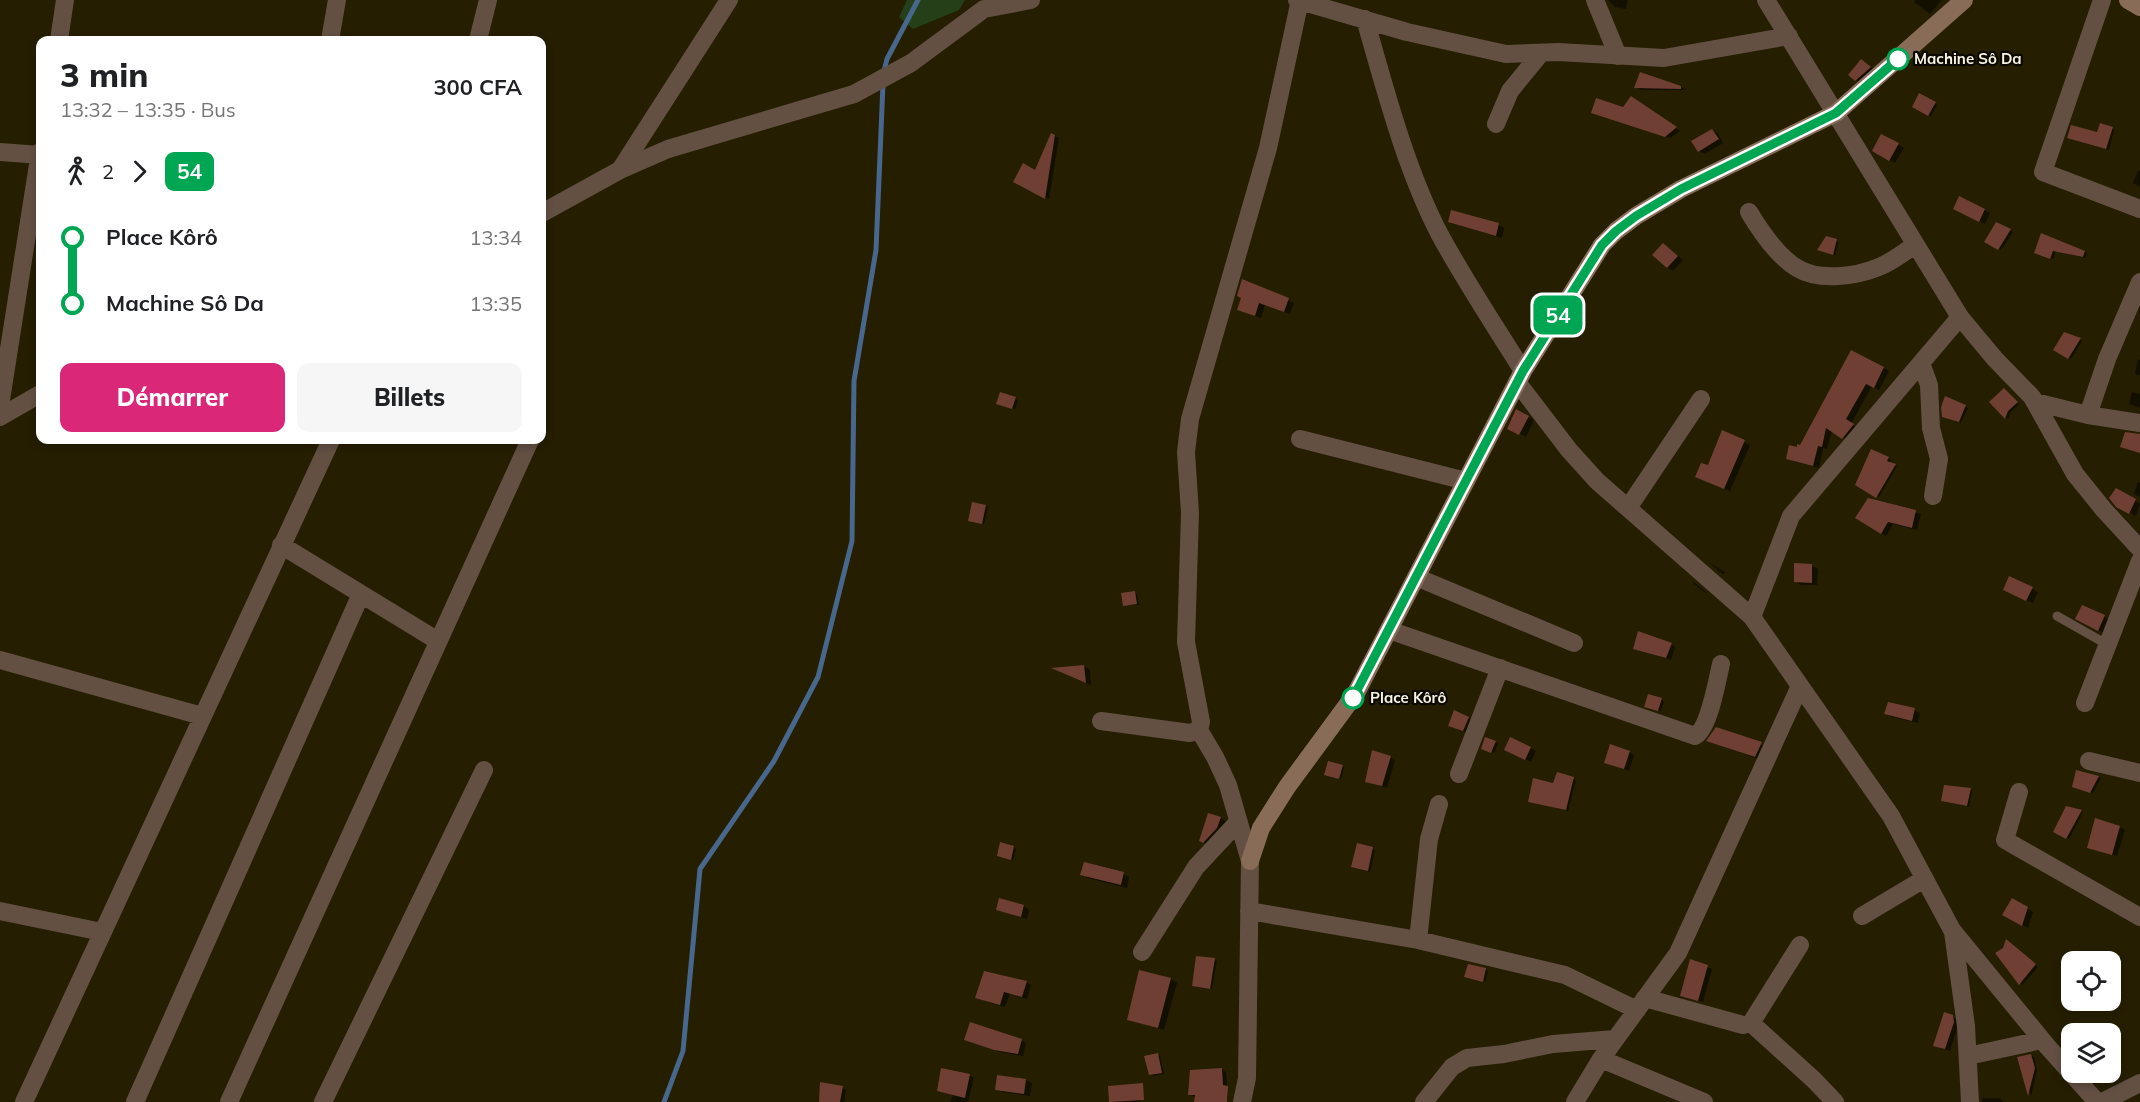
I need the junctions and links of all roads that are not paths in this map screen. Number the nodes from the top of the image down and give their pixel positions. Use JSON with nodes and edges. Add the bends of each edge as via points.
{"nodes":[{"id":1,"x":65,"y":0,"type":"edge"},
{"id":2,"x":337,"y":0,"type":"edge"},
{"id":3,"x":488,"y":0,"type":"edge"},
{"id":4,"x":729,"y":0,"type":"edge"},
{"id":5,"x":1031,"y":0,"type":"edge"},
{"id":6,"x":1299,"y":0,"type":"edge"},
{"id":7,"x":1595,"y":0,"type":"edge"},
{"id":8,"x":1766,"y":0,"type":"edge"},
{"id":9,"x":1964,"y":0,"type":"edge"},
{"id":10,"x":2102,"y":0,"type":"edge"},
{"id":11,"x":2128,"y":0,"type":"edge"},
{"id":12,"x":2140,"y":7,"type":"edge"},
{"id":13,"x":1365,"y":19,"type":"junction"},
{"id":14,"x":59,"y":36,"type":"edge"},
{"id":15,"x":331,"y":36,"type":"edge"},
{"id":16,"x":479,"y":36,"type":"edge"},
{"id":17,"x":1790,"y":36,"type":"junction"},
{"id":18,"x":1541,"y":53,"type":"junction"},
{"id":19,"x":1618,"y":56,"type":"junction"},
{"id":20,"x":1836,"y":113,"type":"junction"},
{"id":21,"x":1496,"y":124,"type":"dead end"},
{"id":22,"x":0,"y":152,"type":"edge"},
{"id":23,"x":36,"y":154,"type":"edge"},
{"id":24,"x":620,"y":170,"type":"junction"},
{"id":25,"x":36,"y":179,"type":"edge"},
{"id":26,"x":2140,"y":209,"type":"edge"},
{"id":27,"x":546,"y":211,"type":"edge"},
{"id":28,"x":1749,"y":212,"type":"dead end"},
{"id":29,"x":1915,"y":245,"type":"junction"},
{"id":30,"x":2140,"y":282,"type":"edge"},
{"id":31,"x":1960,"y":317,"type":"junction"},
{"id":32,"x":1921,"y":363,"type":"junction"},
{"id":33,"x":1520,"y":377,"type":"junction"},
{"id":34,"x":36,"y":396,"type":"edge"},
{"id":35,"x":1701,"y":399,"type":"dead end"},
{"id":36,"x":2035,"y":402,"type":"junction"},
{"id":37,"x":0,"y":406,"type":"edge"},
{"id":38,"x":2088,"y":415,"type":"junction"},
{"id":39,"x":0,"y":417,"type":"edge"},
{"id":40,"x":2140,"y":423,"type":"edge"},
{"id":41,"x":1300,"y":439,"type":"dead end"},
{"id":42,"x":330,"y":444,"type":"edge"},
{"id":43,"x":528,"y":444,"type":"edge"},
{"id":44,"x":1466,"y":482,"type":"junction"},
{"id":45,"x":1934,"y":496,"type":"dead end"},
{"id":46,"x":1628,"y":508,"type":"junction"},
{"id":47,"x":281,"y":545,"type":"junction"},
{"id":48,"x":2140,"y":549,"type":"edge"},
{"id":49,"x":2140,"y":561,"type":"edge"},
{"id":50,"x":1416,"y":577,"type":"junction"},
{"id":51,"x":361,"y":594,"type":"junction"},
{"id":52,"x":2057,"y":616,"type":"dead end"},
{"id":53,"x":1752,"y":617,"type":"junction"},
{"id":54,"x":1389,"y":630,"type":"junction"},
{"id":55,"x":438,"y":640,"type":"junction"},
{"id":56,"x":1574,"y":643,"type":"dead end"},
{"id":57,"x":2108,"y":645,"type":"junction"},
{"id":58,"x":0,"y":660,"type":"edge"},
{"id":59,"x":1721,"y":664,"type":"dead end"},
{"id":60,"x":1500,"y":668,"type":"junction"},
{"id":61,"x":1800,"y":686,"type":"junction"},
{"id":62,"x":2085,"y":703,"type":"dead end"},
{"id":63,"x":202,"y":716,"type":"junction"},
{"id":64,"x":1101,"y":721,"type":"dead end"},
{"id":65,"x":1199,"y":730,"type":"junction"},
{"id":66,"x":2089,"y":761,"type":"dead end"},
{"id":67,"x":484,"y":770,"type":"dead end"},
{"id":68,"x":2140,"y":773,"type":"edge"},
{"id":69,"x":1459,"y":774,"type":"dead end"},
{"id":70,"x":2019,"y":792,"type":"dead end"},
{"id":71,"x":1439,"y":804,"type":"dead end"},
{"id":72,"x":1238,"y":822,"type":"junction"},
{"id":73,"x":1250,"y":861,"type":"junction"},
{"id":74,"x":1924,"y":879,"type":"junction"},
{"id":75,"x":0,"y":911,"type":"edge"},
{"id":76,"x":1249,"y":911,"type":"junction"},
{"id":77,"x":1862,"y":916,"type":"dead end"},
{"id":78,"x":2140,"y":917,"type":"edge"},
{"id":79,"x":1952,"y":930,"type":"junction"},
{"id":80,"x":102,"y":932,"type":"junction"},
{"id":81,"x":1418,"y":940,"type":"junction"},
{"id":82,"x":1800,"y":945,"type":"dead end"},
{"id":83,"x":1142,"y":952,"type":"dead end"},
{"id":84,"x":1641,"y":1004,"type":"junction"},
{"id":85,"x":1751,"y":1023,"type":"junction"},
{"id":86,"x":1615,"y":1039,"type":"junction"},
{"id":87,"x":2042,"y":1040,"type":"junction"},
{"id":88,"x":1968,"y":1056,"type":"junction"},
{"id":89,"x":1601,"y":1059,"type":"junction"},
{"id":90,"x":2140,"y":1083,"type":"edge"},
{"id":91,"x":24,"y":1102,"type":"edge"},
{"id":92,"x":135,"y":1102,"type":"edge"},
{"id":93,"x":229,"y":1102,"type":"edge"},
{"id":94,"x":323,"y":1102,"type":"edge"},
{"id":95,"x":1242,"y":1102,"type":"edge"},
{"id":96,"x":1424,"y":1102,"type":"edge"},
{"id":97,"x":1575,"y":1102,"type":"edge"},
{"id":98,"x":1704,"y":1102,"type":"edge"},
{"id":99,"x":1835,"y":1102,"type":"edge"},
{"id":100,"x":1970,"y":1102,"type":"edge"},
{"id":101,"x":2099,"y":1102,"type":"edge"}],
"edges":[{"from":1,"to":14,"type":"street"},
{"from":2,"to":15,"type":"street"},
{"from":3,"to":16,"type":"street"},
{"from":4,"to":24,"type":"street"},
{"from":5,"to":24,"type":"street","via":[[984,9],[911,63],[854,94],[668,149]]},
{"from":6,"to":13,"type":"street"},
{"from":6,"to":65,"type":"street","via":[[1268,148],[1190,419],[1186,452],[1190,513],[1186,642],[1201,722]]},
{"from":7,"to":19,"type":"street"},
{"from":8,"to":17,"type":"street"},
{"from":9,"to":20,"type":"street"},
{"from":10,"to":26,"type":"street","via":[[2043,172]]},
{"from":11,"to":12,"type":"street"},
{"from":13,"to":18,"type":"street","via":[[1407,33],[1506,54]]},
{"from":13,"to":33,"type":"street","via":[[1386,95],[1418,184],[1440,234]]},
{"from":17,"to":19,"type":"street","via":[[1664,58]]},
{"from":17,"to":20,"type":"street"},
{"from":18,"to":19,"type":"street"},
{"from":18,"to":21,"type":"street","via":[[1510,91]]},
{"from":20,"to":29,"type":"street"},
{"from":20,"to":33,"type":"street","via":[[1681,189],[1616,231],[1602,245]]},
{"from":22,"to":23,"type":"street"},
{"from":24,"to":27,"type":"street"},
{"from":25,"to":37,"type":"street"},
{"from":28,"to":29,"type":"street","via":[[1764,237],[1798,268],[1812,274],[1857,274],[1881,266]]},
{"from":29,"to":31,"type":"street"},
{"from":30,"to":38,"type":"street"},
{"from":31,"to":32,"type":"street"},
{"from":31,"to":36,"type":"street"},
{"from":32,"to":45,"type":"street","via":[[1929,385],[1931,428],[1939,459]]},
{"from":32,"to":53,"type":"street","via":[[1791,516]]},
{"from":33,"to":44,"type":"street"},
{"from":33,"to":46,"type":"street","via":[[1569,450]]},
{"from":34,"to":39,"type":"street"},
{"from":35,"to":46,"type":"street"},
{"from":36,"to":38,"type":"street"},
{"from":36,"to":48,"type":"street","via":[[2075,474]]},
{"from":38,"to":40,"type":"street"},
{"from":41,"to":44,"type":"street"},
{"from":42,"to":47,"type":"street"},
{"from":43,"to":55,"type":"street"},
{"from":44,"to":50,"type":"street"},
{"from":46,"to":53,"type":"street"},
{"from":47,"to":51,"type":"street"},
{"from":47,"to":63,"type":"street"},
{"from":49,"to":57,"type":"street"},
{"from":50,"to":54,"type":"street"},
{"from":50,"to":56,"type":"street"},
{"from":51,"to":55,"type":"street"},
{"from":51,"to":92,"type":"street"},
{"from":52,"to":57,"type":"lane"},
{"from":53,"to":61,"type":"street"},
{"from":54,"to":60,"type":"street"},
{"from":54,"to":73,"type":"street","via":[[1356,693],[1261,828]]},
{"from":55,"to":93,"type":"street"},
{"from":57,"to":62,"type":"street"},
{"from":58,"to":63,"type":"street"},
{"from":59,"to":60,"type":"street","via":[[1707,720],[1695,736]]},
{"from":60,"to":69,"type":"street"},
{"from":61,"to":74,"type":"street","via":[[1891,816]]},
{"from":61,"to":84,"type":"street","via":[[1678,953]]},
{"from":63,"to":80,"type":"street"},
{"from":64,"to":65,"type":"street","via":[[1190,733]]},
{"from":65,"to":72,"type":"street","via":[[1222,771]]},
{"from":66,"to":68,"type":"street"},
{"from":67,"to":94,"type":"street"},
{"from":70,"to":78,"type":"street","via":[[2005,840]]},
{"from":71,"to":81,"type":"street","via":[[1429,838]]},
{"from":72,"to":73,"type":"street"},
{"from":72,"to":83,"type":"street","via":[[1196,867]]},
{"from":73,"to":76,"type":"street"},
{"from":74,"to":77,"type":"street"},
{"from":74,"to":79,"type":"street"},
{"from":75,"to":80,"type":"street"},
{"from":76,"to":81,"type":"street"},
{"from":76,"to":95,"type":"street","via":[[1247,1078]]},
{"from":79,"to":87,"type":"street"},
{"from":79,"to":88,"type":"street"},
{"from":80,"to":91,"type":"street"},
{"from":81,"to":84,"type":"street","via":[[1565,975]]},
{"from":82,"to":85,"type":"street"},
{"from":84,"to":85,"type":"street","via":[[1743,1025]]},
{"from":84,"to":86,"type":"street"},
{"from":85,"to":99,"type":"street"},
{"from":86,"to":89,"type":"street"},
{"from":86,"to":96,"type":"street","via":[[1467,1058],[1452,1066]]},
{"from":87,"to":88,"type":"street"},
{"from":87,"to":101,"type":"street"},
{"from":88,"to":100,"type":"street"},
{"from":89,"to":97,"type":"street"},
{"from":89,"to":98,"type":"street"},
{"from":90,"to":101,"type":"street"}]}
